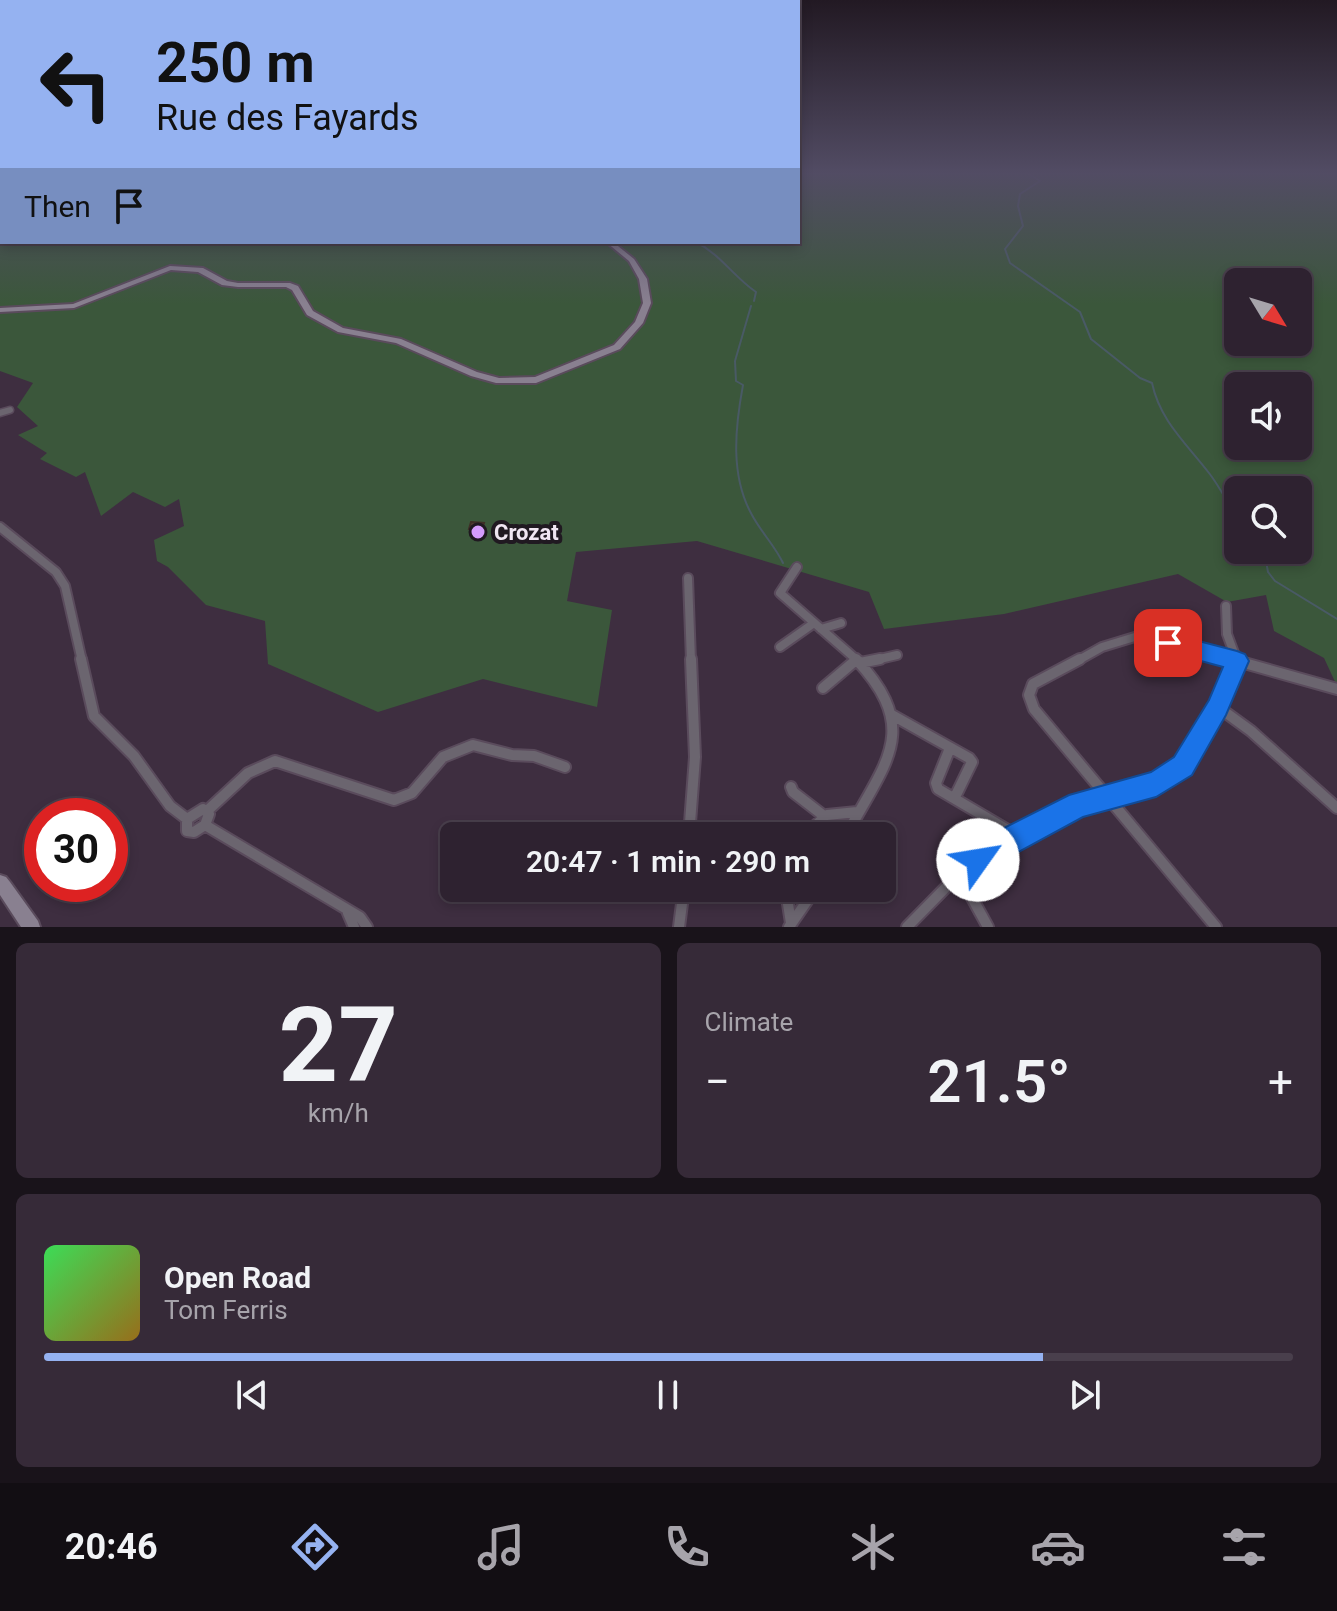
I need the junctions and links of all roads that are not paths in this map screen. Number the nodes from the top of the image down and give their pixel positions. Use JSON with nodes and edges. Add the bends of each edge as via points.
{"nodes":[{"id":1,"x":612,"y":244,"type":"edge"},
{"id":2,"x":0,"y":310,"type":"edge"},
{"id":3,"x":10,"y":410,"type":"dead end"},
{"id":4,"x":0,"y":413,"type":"edge"},
{"id":5,"x":0,"y":527,"type":"edge"},
{"id":6,"x":797,"y":567,"type":"dead end"},
{"id":7,"x":688,"y":578,"type":"dead end"},
{"id":8,"x":1226,"y":606,"type":"dead end"},
{"id":9,"x":841,"y":623,"type":"dead end"},
{"id":10,"x":818,"y":626,"type":"junction"},
{"id":11,"x":780,"y":647,"type":"dead end"},
{"id":12,"x":897,"y":655,"type":"dead end"},
{"id":13,"x":1237,"y":661,"type":"junction"},
{"id":14,"x":858,"y":662,"type":"junction"},
{"id":15,"x":823,"y":688,"type":"dead end"},
{"id":16,"x":1337,"y":689,"type":"edge"},
{"id":17,"x":1218,"y":707,"type":"junction"},
{"id":18,"x":892,"y":715,"type":"junction"},
{"id":19,"x":950,"y":748,"type":"junction"},
{"id":20,"x":565,"y":767,"type":"dead end"},
{"id":21,"x":791,"y":787,"type":"dead end"},
{"id":22,"x":955,"y":797,"type":"junction"},
{"id":23,"x":1106,"y":797,"type":"junction"},
{"id":24,"x":1337,"y":808,"type":"edge"},
{"id":25,"x":207,"y":811,"type":"junction"},
{"id":26,"x":857,"y":812,"type":"junction"},
{"id":27,"x":824,"y":816,"type":"junction"},
{"id":28,"x":187,"y":819,"type":"junction"},
{"id":29,"x":690,"y":822,"type":"edge"},
{"id":30,"x":814,"y":822,"type":"edge"},
{"id":31,"x":852,"y":822,"type":"edge"},
{"id":32,"x":205,"y":825,"type":"junction"},
{"id":33,"x":1018,"y":836,"type":"junction"},
{"id":34,"x":959,"y":874,"type":"junction"},
{"id":35,"x":0,"y":883,"type":"edge"},
{"id":36,"x":682,"y":902,"type":"edge"},
{"id":37,"x":788,"y":902,"type":"edge"},
{"id":38,"x":806,"y":902,"type":"edge"},
{"id":39,"x":348,"y":913,"type":"junction"},
{"id":40,"x":790,"y":925,"type":"edge"},
{"id":41,"x":32,"y":927,"type":"edge"},
{"id":42,"x":354,"y":927,"type":"edge"},
{"id":43,"x":367,"y":927,"type":"edge"},
{"id":44,"x":679,"y":927,"type":"edge"},
{"id":45,"x":907,"y":927,"type":"edge"},
{"id":46,"x":988,"y":927,"type":"edge"},
{"id":47,"x":1216,"y":927,"type":"edge"}],
"edges":[{"from":1,"to":2,"type":"street","via":[[632,260],[646,292],[645,311],[634,330],[606,353],[536,380],[515,382],[474,374],[398,341],[341,330],[310,313],[295,288],[287,285],[225,283],[186,268],[155,272],[74,306]]},
{"from":3,"to":4,"type":"street"},
{"from":5,"to":28,"type":"street","via":[[58,574],[94,716],[136,758],[155,790]]},
{"from":6,"to":10,"type":"street","via":[[780,593]]},
{"from":7,"to":29,"type":"street","via":[[695,757]]},
{"from":8,"to":13,"type":"street","via":[[1227,634]]},
{"from":9,"to":10,"type":"street"},
{"from":10,"to":11,"type":"street"},
{"from":10,"to":14,"type":"street"},
{"from":12,"to":14,"type":"street"},
{"from":13,"to":16,"type":"street"},
{"from":13,"to":17,"type":"street"},
{"from":13,"to":23,"type":"street","via":[[1138,636],[1102,647],[1033,684],[1029,695],[1034,709]]},
{"from":14,"to":15,"type":"street"},
{"from":14,"to":18,"type":"street","via":[[876,680]]},
{"from":17,"to":23,"type":"street","via":[[1183,766],[1156,784]]},
{"from":17,"to":24,"type":"street"},
{"from":18,"to":19,"type":"street"},
{"from":18,"to":26,"type":"street","via":[[895,728],[887,757]]},
{"from":19,"to":22,"type":"street","via":[[936,783]]},
{"from":19,"to":22,"type":"street","via":[[972,762]]},
{"from":20,"to":25,"type":"street","via":[[473,745],[443,757],[412,793],[394,800],[275,761],[248,773]]},
{"from":21,"to":27,"type":"street"},
{"from":22,"to":33,"type":"street"},
{"from":23,"to":33,"type":"street","via":[[1079,804]]},
{"from":23,"to":47,"type":"street"},
{"from":25,"to":28,"type":"street","via":[[195,811]]},
{"from":25,"to":32,"type":"street"},
{"from":26,"to":27,"type":"street"},
{"from":26,"to":31,"type":"street"},
{"from":27,"to":30,"type":"street"},
{"from":28,"to":32,"type":"street","via":[[190,832]]},
{"from":32,"to":39,"type":"street"},
{"from":33,"to":34,"type":"street"},
{"from":34,"to":45,"type":"street"},
{"from":34,"to":46,"type":"street"},
{"from":35,"to":41,"type":"street"},
{"from":36,"to":44,"type":"street"},
{"from":37,"to":40,"type":"street"},
{"from":38,"to":40,"type":"street"},
{"from":39,"to":42,"type":"street"},
{"from":39,"to":43,"type":"street"}]}
